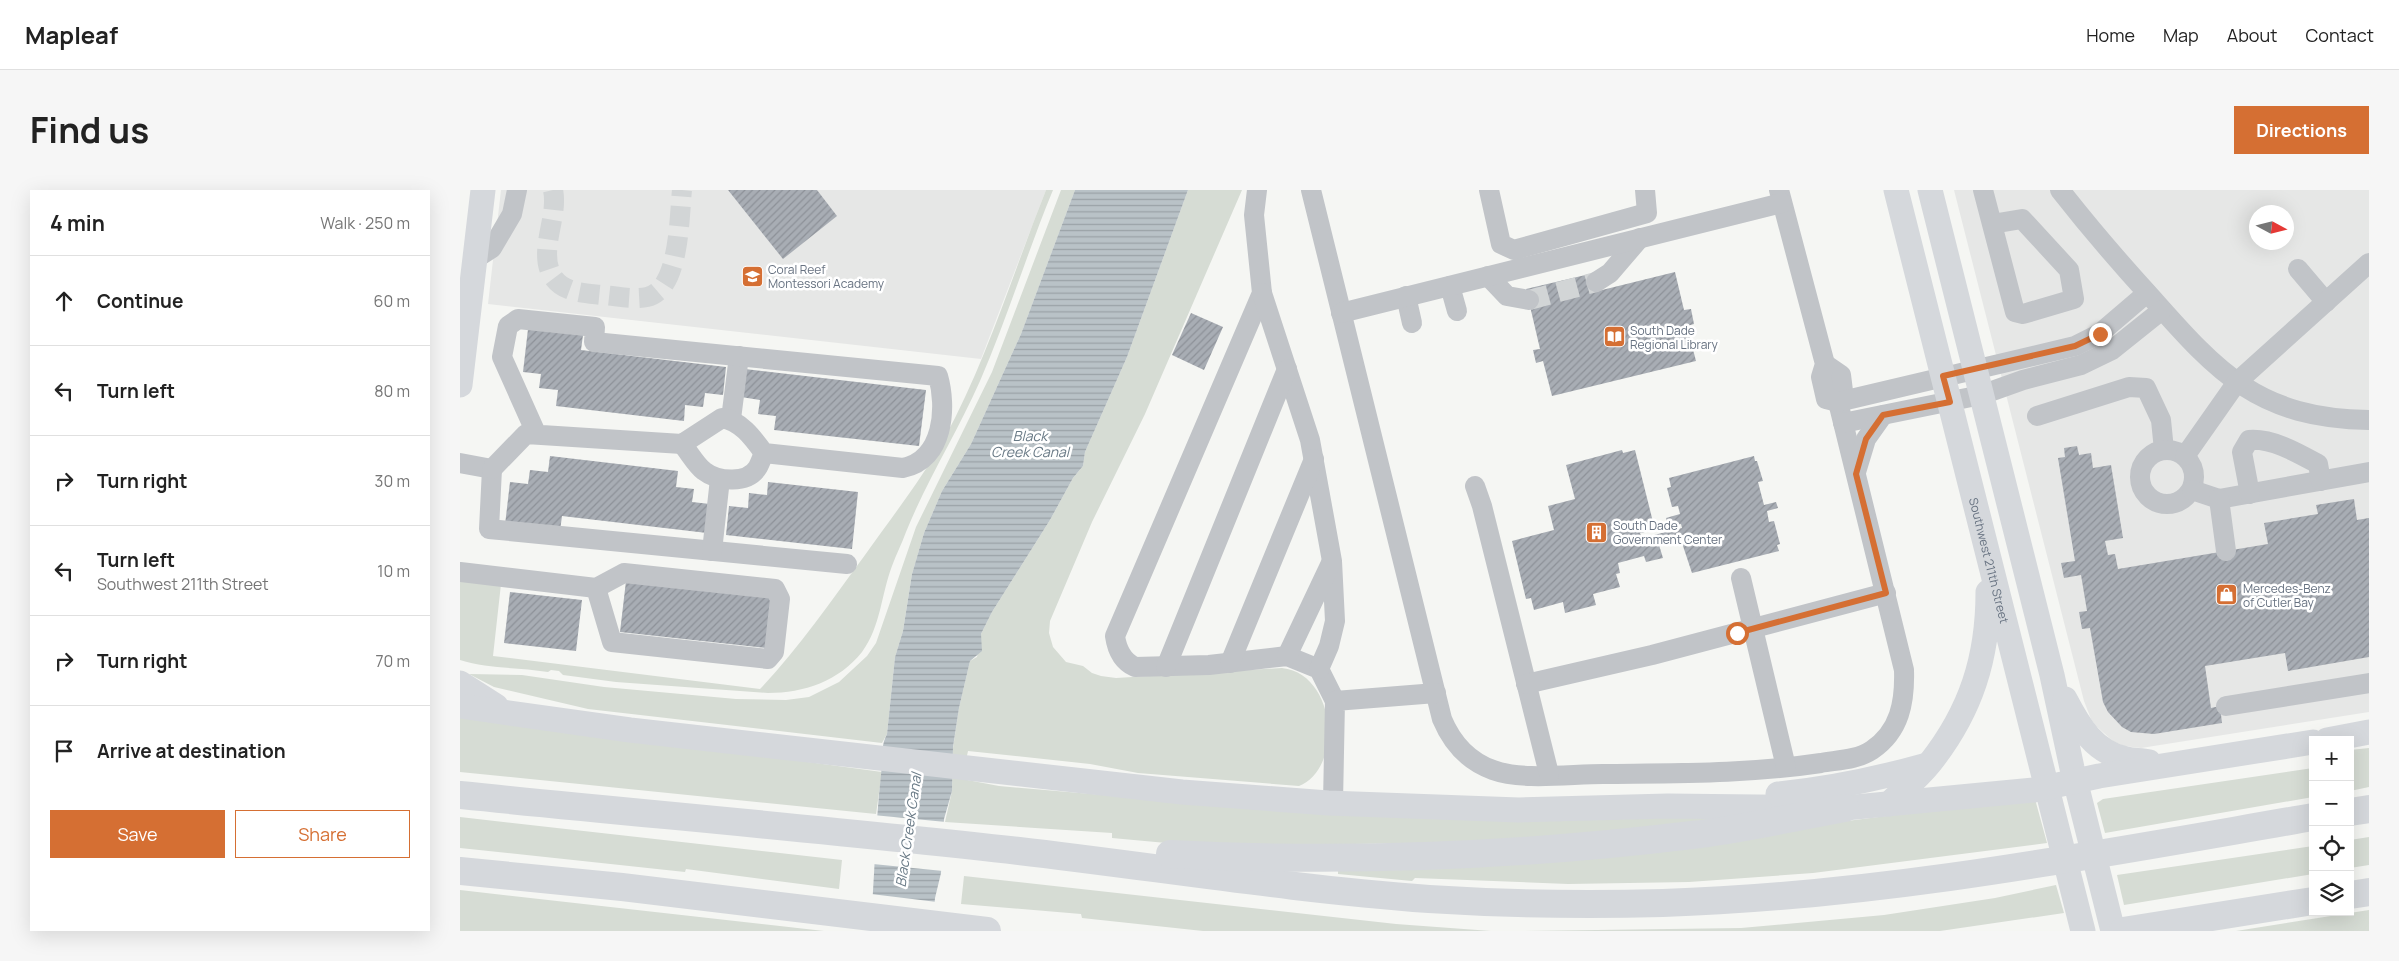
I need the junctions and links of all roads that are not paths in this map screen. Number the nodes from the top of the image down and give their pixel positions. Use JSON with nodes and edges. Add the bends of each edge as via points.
{"nodes":[{"id":1,"x":483,"y":190,"type":"edge"},
{"id":2,"x":516,"y":190,"type":"edge"},
{"id":3,"x":1257,"y":190,"type":"edge"},
{"id":4,"x":1311,"y":190,"type":"edge"},
{"id":5,"x":1489,"y":190,"type":"edge"},
{"id":6,"x":1645,"y":190,"type":"edge"},
{"id":7,"x":1896,"y":190,"type":"edge"},
{"id":8,"x":1930,"y":190,"type":"edge"},
{"id":9,"x":1983,"y":190,"type":"edge"},
{"id":10,"x":2060,"y":190,"type":"edge"},
{"id":11,"x":1780,"y":196,"type":"edge"},
{"id":12,"x":1992,"y":224,"type":"junction"},
{"id":13,"x":1640,"y":238,"type":"junction"},
{"id":14,"x":475,"y":259,"type":"junction"},
{"id":15,"x":2369,"y":263,"type":"edge"},
{"id":16,"x":2298,"y":269,"type":"dead end"},
{"id":17,"x":1488,"y":276,"type":"junction"},
{"id":18,"x":1596,"y":282,"type":"tunnel mouth"},
{"id":19,"x":1450,"y":286,"type":"junction"},
{"id":20,"x":1262,"y":293,"type":"junction"},
{"id":21,"x":2147,"y":293,"type":"junction"},
{"id":22,"x":1406,"y":296,"type":"junction"},
{"id":23,"x":1528,"y":300,"type":"tunnel mouth"},
{"id":24,"x":2326,"y":302,"type":"junction"},
{"id":25,"x":2162,"y":310,"type":"junction"},
{"id":26,"x":1457,"y":311,"type":"dead end"},
{"id":27,"x":1341,"y":313,"type":"junction"},
{"id":28,"x":464,"y":316,"type":"edge"},
{"id":29,"x":1412,"y":323,"type":"dead end"},
{"id":30,"x":739,"y":356,"type":"junction"},
{"id":31,"x":1287,"y":369,"type":"junction"},
{"id":32,"x":1974,"y":369,"type":"junction"},
{"id":33,"x":1943,"y":376,"type":"junction"},
{"id":34,"x":2237,"y":382,"type":"junction"},
{"id":35,"x":460,"y":385,"type":"edge"},
{"id":36,"x":1981,"y":395,"type":"junction"},
{"id":37,"x":1838,"y":402,"type":"junction"},
{"id":38,"x":1950,"y":402,"type":"junction"},
{"id":39,"x":1883,"y":415,"type":"junction"},
{"id":40,"x":2037,"y":416,"type":"dead end"},
{"id":41,"x":732,"y":420,"type":"junction"},
{"id":42,"x":2369,"y":420,"type":"edge"},
{"id":43,"x":1843,"y":423,"type":"junction"},
{"id":44,"x":536,"y":433,"type":"junction"},
{"id":45,"x":682,"y":444,"type":"junction"},
{"id":46,"x":2164,"y":450,"type":"junction"},
{"id":47,"x":764,"y":453,"type":"junction"},
{"id":48,"x":2185,"y":456,"type":"junction"},
{"id":49,"x":1314,"y":459,"type":"junction"},
{"id":50,"x":460,"y":463,"type":"edge"},
{"id":51,"x":492,"y":468,"type":"junction"},
{"id":52,"x":2369,"y":472,"type":"edge"},
{"id":53,"x":1856,"y":474,"type":"junction"},
{"id":54,"x":720,"y":479,"type":"junction"},
{"id":55,"x":2321,"y":481,"type":"junction"},
{"id":56,"x":1475,"y":486,"type":"dead end"},
{"id":57,"x":2192,"y":490,"type":"junction"},
{"id":58,"x":2250,"y":494,"type":"junction"},
{"id":59,"x":2219,"y":499,"type":"junction"},
{"id":60,"x":712,"y":551,"type":"junction"},
{"id":61,"x":2226,"y":551,"type":"dead end"},
{"id":62,"x":1988,"y":559,"type":"junction"},
{"id":63,"x":1332,"y":561,"type":"junction"},
{"id":64,"x":847,"y":564,"type":"dead end"},
{"id":65,"x":460,"y":572,"type":"edge"},
{"id":66,"x":1741,"y":578,"type":"dead end"},
{"id":67,"x":596,"y":588,"type":"junction"},
{"id":68,"x":1886,"y":593,"type":"junction"},
{"id":69,"x":1753,"y":628,"type":"junction"},
{"id":70,"x":1287,"y":656,"type":"junction"},
{"id":71,"x":1230,"y":663,"type":"junction"},
{"id":72,"x":1166,"y":667,"type":"junction"},
{"id":73,"x":1319,"y":669,"type":"junction"},
{"id":74,"x":2052,"y":675,"type":"junction"},
{"id":75,"x":460,"y":683,"type":"edge"},
{"id":76,"x":2369,"y":683,"type":"edge"},
{"id":77,"x":1526,"y":684,"type":"junction"},
{"id":78,"x":1436,"y":693,"type":"junction"},
{"id":79,"x":1335,"y":701,"type":"junction"},
{"id":80,"x":460,"y":706,"type":"edge"},
{"id":81,"x":2226,"y":706,"type":"dead end"},
{"id":82,"x":505,"y":711,"type":"junction"},
{"id":83,"x":2369,"y":732,"type":"edge"},
{"id":84,"x":2348,"y":736,"type":"edge"},
{"id":85,"x":2309,"y":743,"type":"edge"},
{"id":86,"x":1929,"y":764,"type":"junction"},
{"id":87,"x":2169,"y":765,"type":"junction"},
{"id":88,"x":1786,"y":768,"type":"junction"},
{"id":89,"x":1549,"y":774,"type":"junction"},
{"id":90,"x":2076,"y":782,"type":"junction"},
{"id":91,"x":2046,"y":787,"type":"junction"},
{"id":92,"x":464,"y":795,"type":"edge"},
{"id":93,"x":1333,"y":803,"type":"junction"},
{"id":94,"x":1889,"y":804,"type":"junction"},
{"id":95,"x":1668,"y":806,"type":"junction"},
{"id":96,"x":1845,"y":808,"type":"junction"},
{"id":97,"x":2369,"y":809,"type":"edge"},
{"id":98,"x":2354,"y":811,"type":"edge"},
{"id":99,"x":2309,"y":818,"type":"edge"},
{"id":100,"x":1017,"y":851,"type":"junction"},
{"id":101,"x":460,"y":871,"type":"edge"},
{"id":102,"x":2369,"y":892,"type":"edge"},
{"id":103,"x":2354,"y":894,"type":"edge"},
{"id":104,"x":2309,"y":902,"type":"edge"},
{"id":105,"x":977,"y":930,"type":"edge"},
{"id":106,"x":2083,"y":931,"type":"edge"},
{"id":107,"x":2113,"y":931,"type":"edge"},
{"id":108,"x":2123,"y":931,"type":"edge"}],
"edges":[{"from":1,"to":14,"type":"main road"},
{"from":2,"to":14,"type":"lane","via":[[512,214],[492,248]]},
{"from":3,"to":20,"type":"lane","via":[[1254,215]]},
{"from":4,"to":27,"type":"lane"},
{"from":5,"to":6,"type":"lane","via":[[1501,244],[1514,250],[1647,213]]},
{"from":7,"to":33,"type":"main road","name":"Southwest 211th Street"},
{"from":8,"to":32,"type":"main road"},
{"from":9,"to":12,"type":"lane"},
{"from":10,"to":21,"type":"lane"},
{"from":11,"to":13,"type":"lane"},
{"from":11,"to":37,"type":"lane","via":[[1825,364],[1821,377],[1826,399]]},
{"from":12,"to":12,"type":"lane","via":[[2015,312],[2023,314],[2074,299],[2069,270],[2022,219]]},
{"from":13,"to":17,"type":"lane"},
{"from":13,"to":18,"type":"lane","via":[[1610,273]]},
{"from":14,"to":28,"type":"main road"},
{"from":15,"to":24,"type":"lane"},
{"from":16,"to":24,"type":"lane"},
{"from":17,"to":19,"type":"lane"},
{"from":17,"to":23,"type":"lane","via":[[1507,296]]},
{"from":19,"to":22,"type":"lane"},
{"from":19,"to":26,"type":"lane"},
{"from":20,"to":31,"type":"lane"},
{"from":20,"to":72,"type":"lane","via":[[1115,636],[1116,646],[1126,663],[1135,667]]},
{"from":21,"to":25,"type":"lane"},
{"from":21,"to":32,"type":"lane","via":[[2090,339],[2059,350]]},
{"from":22,"to":27,"type":"lane"},
{"from":22,"to":29,"type":"lane"},
{"from":24,"to":34,"type":"lane"},
{"from":25,"to":34,"type":"lane","via":[[2208,360]]},
{"from":25,"to":36,"type":"lane","via":[[2112,350],[2081,365],[2022,380]]},
{"from":27,"to":78,"type":"lane"},
{"from":28,"to":35,"type":"main road"},
{"from":30,"to":41,"type":"lane"},
{"from":30,"to":44,"type":"lane","via":[[594,342],[595,327],[518,319],[508,326],[502,357]]},
{"from":30,"to":47,"type":"lane","via":[[938,376],[943,394],[938,436],[931,448],[912,466],[903,468]]},
{"from":31,"to":49,"type":"lane"},
{"from":31,"to":72,"type":"lane"},
{"from":32,"to":33,"type":"lane"},
{"from":32,"to":36,"type":"main road"},
{"from":33,"to":37,"type":"lane"},
{"from":33,"to":38,"type":"main road","name":"Southwest 211th Street"},
{"from":34,"to":42,"type":"lane","via":[[2276,403],[2304,413]]},
{"from":34,"to":48,"type":"lane"},
{"from":36,"to":38,"type":"lane"},
{"from":36,"to":74,"type":"main road"},
{"from":37,"to":43,"type":"lane"},
{"from":38,"to":39,"type":"lane"},
{"from":38,"to":62,"type":"main road","name":"Southwest 211th Street"},
{"from":39,"to":43,"type":"lane"},
{"from":39,"to":53,"type":"lane","via":[[1866,439]]},
{"from":40,"to":46,"type":"lane","via":[[2129,386],[2146,388],[2161,420]]},
{"from":41,"to":45,"type":"lane","via":[[722,418]]},
{"from":41,"to":47,"type":"lane"},
{"from":43,"to":53,"type":"lane"},
{"from":44,"to":45,"type":"lane"},
{"from":44,"to":51,"type":"lane","via":[[526,434]]},
{"from":45,"to":54,"type":"lane","via":[[704,471]]},
{"from":46,"to":48,"type":"lane"},
{"from":46,"to":57,"type":"lane","via":[[2151,455],[2141,470],[2142,489],[2155,502],[2173,505],[2181,502]]},
{"from":47,"to":54,"type":"lane","via":[[757,469],[745,476]]},
{"from":48,"to":57,"type":"lane","via":[[2194,471]]},
{"from":49,"to":63,"type":"lane"},
{"from":49,"to":71,"type":"lane"},
{"from":50,"to":51,"type":"lane"},
{"from":51,"to":60,"type":"lane","via":[[488,529]]},
{"from":52,"to":55,"type":"lane"},
{"from":53,"to":68,"type":"lane"},
{"from":54,"to":60,"type":"lane"},
{"from":55,"to":58,"type":"lane"},
{"from":55,"to":58,"type":"lane","via":[[2318,464],[2304,456],[2261,439],[2249,440],[2242,452]]},
{"from":56,"to":77,"type":"lane"},
{"from":57,"to":59,"type":"lane"},
{"from":58,"to":59,"type":"lane"},
{"from":59,"to":61,"type":"lane"},
{"from":60,"to":64,"type":"lane"},
{"from":62,"to":86,"type":"main road","via":[[1985,648],[1976,680],[1965,708]]},
{"from":62,"to":91,"type":"main road","name":"Southwest 211th Street"},
{"from":63,"to":70,"type":"lane"},
{"from":63,"to":73,"type":"lane","via":[[1335,621],[1330,646]]},
{"from":65,"to":67,"type":"lane"},
{"from":66,"to":69,"type":"lane"},
{"from":67,"to":67,"type":"lane","via":[[612,642],[768,660],[774,652],[780,599],[775,589],[624,574]]},
{"from":68,"to":69,"type":"lane"},
{"from":68,"to":88,"type":"lane","via":[[1904,670],[1900,717],[1883,740],[1864,754]]},
{"from":69,"to":77,"type":"lane"},
{"from":69,"to":88,"type":"lane"},
{"from":70,"to":71,"type":"lane"},
{"from":70,"to":73,"type":"lane"},
{"from":71,"to":72,"type":"lane"},
{"from":73,"to":79,"type":"lane"},
{"from":74,"to":87,"type":"main road","via":[[2079,725],[2095,744],[2121,758]]},
{"from":74,"to":90,"type":"main road"},
{"from":75,"to":82,"type":"main road"},
{"from":76,"to":81,"type":"lane"},
{"from":77,"to":89,"type":"lane"},
{"from":78,"to":79,"type":"lane"},
{"from":78,"to":89,"type":"lane","via":[[1447,730],[1468,757],[1502,773]]},
{"from":79,"to":93,"type":"lane"},
{"from":80,"to":82,"type":"main road"},
{"from":82,"to":93,"type":"main road","via":[[630,730],[858,756],[1182,792]]},
{"from":83,"to":84,"type":"main road"},
{"from":85,"to":87,"type":"main road"},
{"from":86,"to":94,"type":"main road"},
{"from":86,"to":95,"type":"main road","via":[[1882,778],[1823,789]]},
{"from":87,"to":90,"type":"main road"},
{"from":88,"to":89,"type":"lane","via":[[1717,774]]},
{"from":90,"to":91,"type":"main road"},
{"from":90,"to":107,"type":"main road"},
{"from":91,"to":94,"type":"main road"},
{"from":91,"to":106,"type":"main road","name":"Southwest 211th Street"},
{"from":92,"to":100,"type":"highway"},
{"from":93,"to":95,"type":"main road","via":[[1518,810]]},
{"from":94,"to":96,"type":"main road"},
{"from":95,"to":96,"type":"main road"},
{"from":96,"to":100,"type":"highway","via":[[1693,835],[1505,853],[1272,859],[1121,851]]},
{"from":97,"to":98,"type":"highway"},
{"from":99,"to":100,"type":"highway","via":[[1894,885],[1779,897],[1662,903],[1427,898]]},
{"from":101,"to":105,"type":"highway"},
{"from":102,"to":103,"type":"highway"},
{"from":104,"to":108,"type":"highway"}]}
